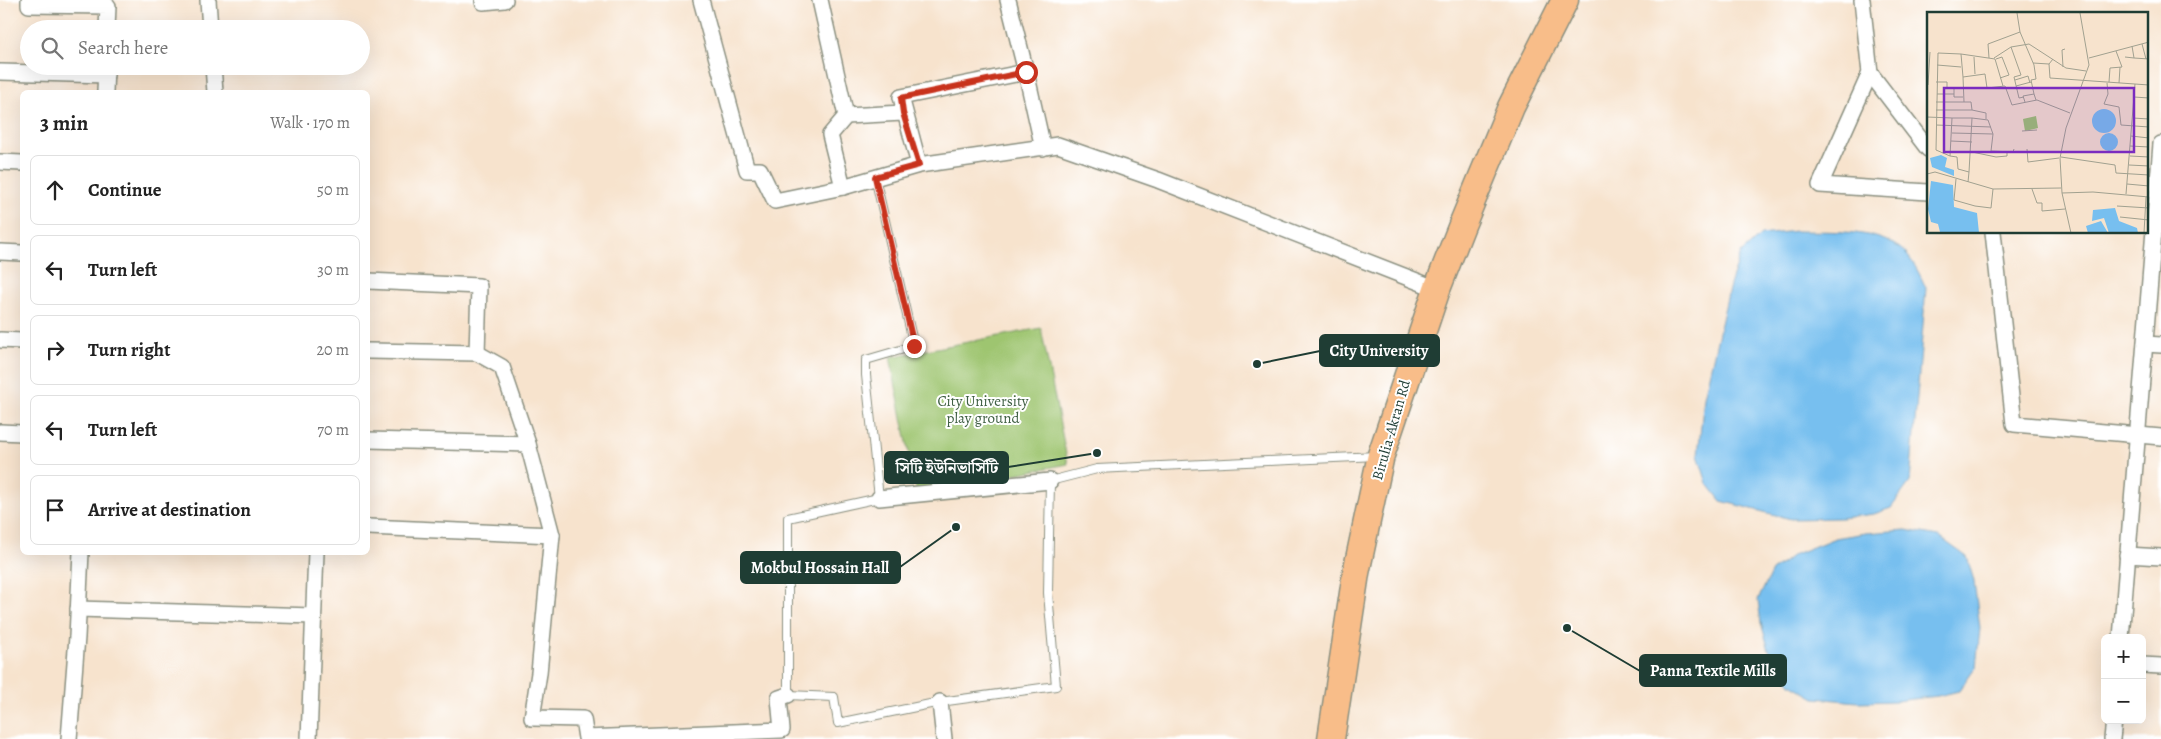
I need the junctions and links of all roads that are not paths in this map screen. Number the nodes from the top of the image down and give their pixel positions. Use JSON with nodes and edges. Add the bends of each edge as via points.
{"nodes":[{"id":1,"x":29,"y":0,"type":"edge"},
{"id":2,"x":208,"y":0,"type":"edge"},
{"id":3,"x":483,"y":0,"type":"edge"},
{"id":4,"x":505,"y":0,"type":"edge"},
{"id":5,"x":701,"y":0,"type":"edge"},
{"id":6,"x":820,"y":0,"type":"edge"},
{"id":7,"x":1008,"y":0,"type":"edge"},
{"id":8,"x":1565,"y":0,"type":"edge"},
{"id":9,"x":1862,"y":0,"type":"edge"},
{"id":10,"x":107,"y":20,"type":"edge"},
{"id":11,"x":209,"y":20,"type":"edge"},
{"id":12,"x":0,"y":72,"type":"edge"},
{"id":13,"x":20,"y":72,"type":"edge"},
{"id":14,"x":1026,"y":72,"type":"junction"},
{"id":15,"x":1870,"y":74,"type":"junction"},
{"id":16,"x":106,"y":75,"type":"edge"},
{"id":17,"x":214,"y":75,"type":"edge"},
{"id":18,"x":105,"y":90,"type":"edge"},
{"id":19,"x":215,"y":90,"type":"edge"},
{"id":20,"x":903,"y":113,"type":"junction"},
{"id":21,"x":846,"y":116,"type":"junction"},
{"id":22,"x":2161,"y":144,"type":"edge"},
{"id":23,"x":1043,"y":148,"type":"junction"},
{"id":24,"x":1927,"y":148,"type":"edge"},
{"id":25,"x":0,"y":162,"type":"edge"},
{"id":26,"x":20,"y":163,"type":"edge"},
{"id":27,"x":919,"y":165,"type":"junction"},
{"id":28,"x":875,"y":177,"type":"junction"},
{"id":29,"x":843,"y":188,"type":"junction"},
{"id":30,"x":1927,"y":192,"type":"edge"},
{"id":31,"x":1993,"y":234,"type":"edge"},
{"id":32,"x":0,"y":252,"type":"edge"},
{"id":33,"x":20,"y":253,"type":"edge"},
{"id":34,"x":370,"y":281,"type":"edge"},
{"id":35,"x":1437,"y":289,"type":"junction"},
{"id":36,"x":0,"y":340,"type":"edge"},
{"id":37,"x":20,"y":341,"type":"edge"},
{"id":38,"x":2145,"y":344,"type":"junction"},
{"id":39,"x":2161,"y":345,"type":"edge"},
{"id":40,"x":370,"y":350,"type":"edge"},
{"id":41,"x":477,"y":354,"type":"junction"},
{"id":42,"x":0,"y":432,"type":"edge"},
{"id":43,"x":20,"y":433,"type":"edge"},
{"id":44,"x":2137,"y":435,"type":"junction"},
{"id":45,"x":2161,"y":437,"type":"edge"},
{"id":46,"x":370,"y":440,"type":"edge"},
{"id":47,"x":528,"y":444,"type":"junction"},
{"id":48,"x":1381,"y":455,"type":"junction"},
{"id":49,"x":1050,"y":481,"type":"junction"},
{"id":50,"x":879,"y":498,"type":"junction"},
{"id":51,"x":370,"y":527,"type":"edge"},
{"id":52,"x":552,"y":534,"type":"junction"},
{"id":53,"x":81,"y":555,"type":"edge"},
{"id":54,"x":316,"y":555,"type":"edge"},
{"id":55,"x":2128,"y":555,"type":"junction"},
{"id":56,"x":2161,"y":557,"type":"edge"},
{"id":57,"x":78,"y":609,"type":"junction"},
{"id":58,"x":313,"y":616,"type":"junction"},
{"id":59,"x":2121,"y":634,"type":"edge"},
{"id":60,"x":2146,"y":665,"type":"edge"},
{"id":61,"x":2161,"y":666,"type":"edge"},
{"id":62,"x":788,"y":695,"type":"junction"},
{"id":63,"x":940,"y":702,"type":"junction"},
{"id":64,"x":2114,"y":724,"type":"edge"},
{"id":65,"x":709,"y":736,"type":"edge"},
{"id":66,"x":311,"y":738,"type":"edge"},
{"id":67,"x":69,"y":739,"type":"edge"},
{"id":68,"x":944,"y":739,"type":"edge"},
{"id":69,"x":1331,"y":739,"type":"edge"},
{"id":70,"x":2112,"y":739,"type":"edge"}],
"edges":[{"from":1,"to":10,"type":"street","via":[[29,5],[108,6]]},
{"from":2,"to":11,"type":"street"},
{"from":3,"to":4,"type":"street"},
{"from":5,"to":29,"type":"street","via":[[747,170],[760,170],[775,201]]},
{"from":6,"to":21,"type":"street"},
{"from":7,"to":14,"type":"street"},
{"from":8,"to":35,"type":"highway","name":"Birulia-Akran Rd","via":[[1511,107]]},
{"from":9,"to":15,"type":"street"},
{"from":12,"to":13,"type":"street"},
{"from":14,"to":20,"type":"street","via":[[901,98]]},
{"from":14,"to":23,"type":"street"},
{"from":15,"to":24,"type":"street"},
{"from":15,"to":30,"type":"street","via":[[1820,185]]},
{"from":16,"to":18,"type":"street"},
{"from":17,"to":19,"type":"street"},
{"from":20,"to":21,"type":"street"},
{"from":20,"to":27,"type":"street"},
{"from":21,"to":29,"type":"street","via":[[830,135]]},
{"from":22,"to":38,"type":"street"},
{"from":23,"to":27,"type":"street"},
{"from":23,"to":35,"type":"street","via":[[1058,145],[1158,180]]},
{"from":25,"to":26,"type":"street"},
{"from":27,"to":28,"type":"street"},
{"from":28,"to":29,"type":"street"},
{"from":28,"to":50,"type":"lane","via":[[914,346],[866,360]]},
{"from":31,"to":44,"type":"street","via":[[2014,424]]},
{"from":32,"to":33,"type":"street"},
{"from":34,"to":41,"type":"street","via":[[479,286]]},
{"from":35,"to":48,"type":"highway","name":"Birulia-Akran Rd"},
{"from":36,"to":37,"type":"street"},
{"from":38,"to":39,"type":"street"},
{"from":38,"to":44,"type":"street"},
{"from":40,"to":41,"type":"street"},
{"from":41,"to":47,"type":"street","via":[[502,367]]},
{"from":42,"to":43,"type":"street"},
{"from":44,"to":45,"type":"street"},
{"from":44,"to":55,"type":"street"},
{"from":46,"to":47,"type":"street"},
{"from":47,"to":52,"type":"street"},
{"from":48,"to":49,"type":"lane","via":[[1096,469]]},
{"from":48,"to":69,"type":"highway","name":"Birulia-Akran Rd","via":[[1356,573]]},
{"from":49,"to":50,"type":"street"},
{"from":49,"to":63,"type":"lane","via":[[1048,593],[1056,686]]},
{"from":50,"to":62,"type":"lane","via":[[788,518]]},
{"from":51,"to":52,"type":"street"},
{"from":52,"to":65,"type":"street","via":[[532,718],[583,719],[586,738]]},
{"from":53,"to":57,"type":"street"},
{"from":54,"to":58,"type":"street"},
{"from":55,"to":56,"type":"street"},
{"from":55,"to":59,"type":"street"},
{"from":57,"to":58,"type":"street"},
{"from":57,"to":67,"type":"street"},
{"from":58,"to":66,"type":"street"},
{"from":60,"to":61,"type":"street"},
{"from":62,"to":63,"type":"lane","via":[[834,697],[838,723]]},
{"from":62,"to":65,"type":"street","via":[[779,698],[782,730]]},
{"from":63,"to":68,"type":"street"},
{"from":64,"to":70,"type":"street"}]}
